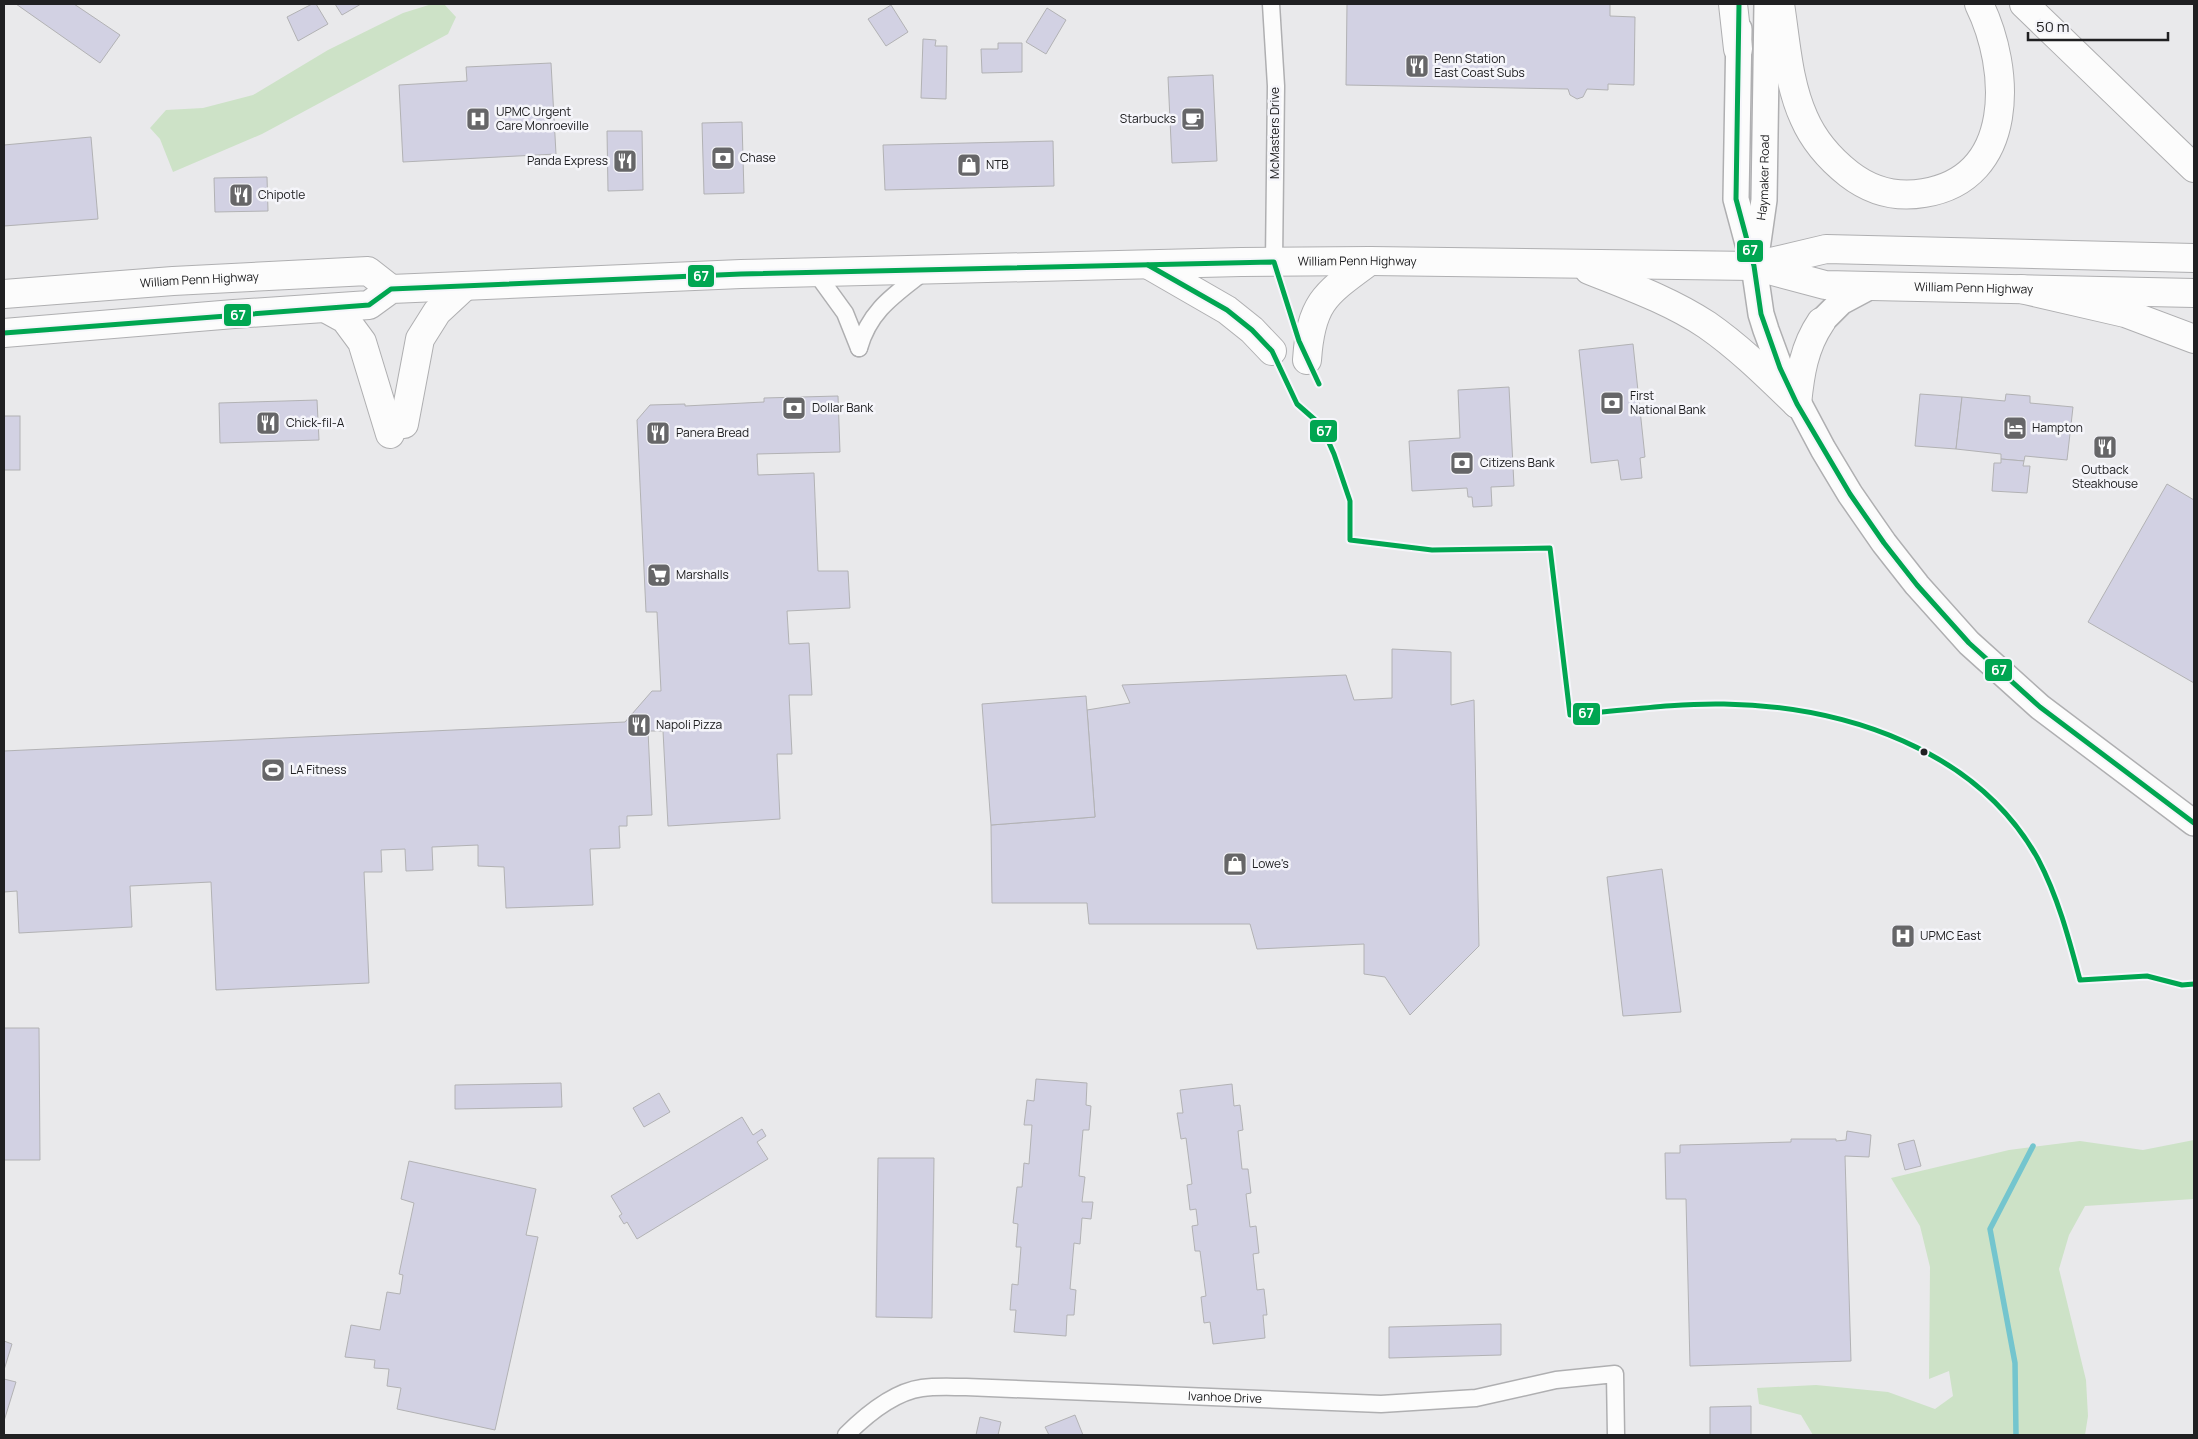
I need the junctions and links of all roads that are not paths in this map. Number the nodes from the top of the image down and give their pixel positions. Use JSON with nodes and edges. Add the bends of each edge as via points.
{"nodes":[{"id":1,"x":1271,"y":4,"type":"edge"},
{"id":2,"x":1733,"y":4,"type":"edge"},
{"id":3,"x":1739,"y":4,"type":"edge"},
{"id":4,"x":1767,"y":4,"type":"edge"},
{"id":5,"x":1780,"y":4,"type":"edge"},
{"id":6,"x":1979,"y":4,"type":"edge"},
{"id":7,"x":2024,"y":4,"type":"edge"},
{"id":8,"x":1738,"y":49,"type":"junction"},
{"id":9,"x":2194,"y":168,"type":"edge"},
{"id":10,"x":2194,"y":258,"type":"edge"},
{"id":11,"x":1370,"y":261,"type":"junction"},
{"id":12,"x":1274,"y":262,"type":"junction"},
{"id":13,"x":1574,"y":264,"type":"junction"},
{"id":14,"x":1148,"y":265,"type":"junction"},
{"id":15,"x":1754,"y":266,"type":"junction"},
{"id":16,"x":926,"y":270,"type":"junction"},
{"id":17,"x":816,"y":272,"type":"junction"},
{"id":18,"x":465,"y":286,"type":"junction"},
{"id":19,"x":1871,"y":286,"type":"junction"},
{"id":20,"x":391,"y":289,"type":"junction"},
{"id":21,"x":2020,"y":289,"type":"junction"},
{"id":22,"x":2194,"y":292,"type":"edge"},
{"id":23,"x":4,"y":294,"type":"edge"},
{"id":24,"x":325,"y":308,"type":"junction"},
{"id":25,"x":1821,"y":322,"type":"joint"},
{"id":26,"x":4,"y":333,"type":"edge"},
{"id":27,"x":2194,"y":339,"type":"edge"},
{"id":28,"x":1272,"y":352,"type":"dead end"},
{"id":29,"x":1307,"y":360,"type":"dead end"},
{"id":30,"x":1797,"y":404,"type":"junction"},
{"id":31,"x":2194,"y":823,"type":"edge"},
{"id":32,"x":846,"y":1435,"type":"edge"},
{"id":33,"x":1616,"y":1435,"type":"edge"}],
"edges":[{"from":1,"to":12,"type":"street","name":"McMasters Drive","via":[[1276,86]]},
{"from":2,"to":8,"type":"highway"},
{"from":3,"to":8,"type":"main road","name":"Haymaker Road"},
{"from":4,"to":15,"type":"main road","name":"Haymaker Road","via":[[1764,200]]},
{"from":5,"to":6,"type":"highway","via":[[1793,85],[1812,133],[1831,158],[1853,177],[1878,190],[1903,195],[1930,192],[1956,182],[1977,164],[1992,140],[2000,112],[2000,73],[1996,47]]},
{"from":7,"to":9,"type":"highway"},
{"from":8,"to":15,"type":"main road","name":"Haymaker Road","via":[[1736,200]]},
{"from":10,"to":15,"type":"highway","name":"William Penn Highway","via":[[1826,249]]},
{"from":11,"to":12,"type":"highway","name":"William Penn Highway"},
{"from":11,"to":13,"type":"highway","name":"William Penn Highway"},
{"from":11,"to":29,"type":"highway","via":[[1334,289],[1318,307],[1310,327]]},
{"from":12,"to":14,"type":"highway","name":"William Penn Highway"},
{"from":13,"to":15,"type":"highway","name":"William Penn Highway"},
{"from":13,"to":30,"type":"highway","via":[[1663,300],[1700,321],[1742,352]]},
{"from":14,"to":16,"type":"highway","name":"William Penn Highway"},
{"from":14,"to":28,"type":"highway","via":[[1227,310]]},
{"from":15,"to":19,"type":"highway","name":"William Penn Highway","via":[[1825,285]]},
{"from":15,"to":30,"type":"main road","via":[[1766,330]]},
{"from":16,"to":17,"type":"highway","name":"William Penn Highway"},
{"from":16,"to":17,"type":"street","via":[[878,310],[866,326],[858,348],[845,313]]},
{"from":17,"to":18,"type":"highway","name":"William Penn Highway"},
{"from":18,"to":20,"type":"highway","name":"William Penn Highway"},
{"from":18,"to":24,"type":"highway","via":[[437,312],[420,339],[397,429],[362,342],[345,319]]},
{"from":19,"to":21,"type":"highway","name":"William Penn Highway"},
{"from":19,"to":25,"type":"main road","via":[[1841,302]]},
{"from":20,"to":23,"type":"highway","name":"William Penn Highway","via":[[368,271]]},
{"from":20,"to":24,"type":"highway","via":[[369,305]]},
{"from":21,"to":22,"type":"highway","name":"William Penn Highway"},
{"from":21,"to":27,"type":"highway","via":[[2125,313]]},
{"from":24,"to":26,"type":"highway"},
{"from":25,"to":30,"type":"highway","via":[[1802,361]]},
{"from":30,"to":31,"type":"main road","via":[[1850,494],[1884,542],[1969,643],[2040,707]]},
{"from":32,"to":33,"type":"street","name":"Ivanhoe Drive","via":[[876,1409],[922,1388],[966,1386],[1381,1404],[1476,1398],[1556,1380],[1616,1374]]}]}
